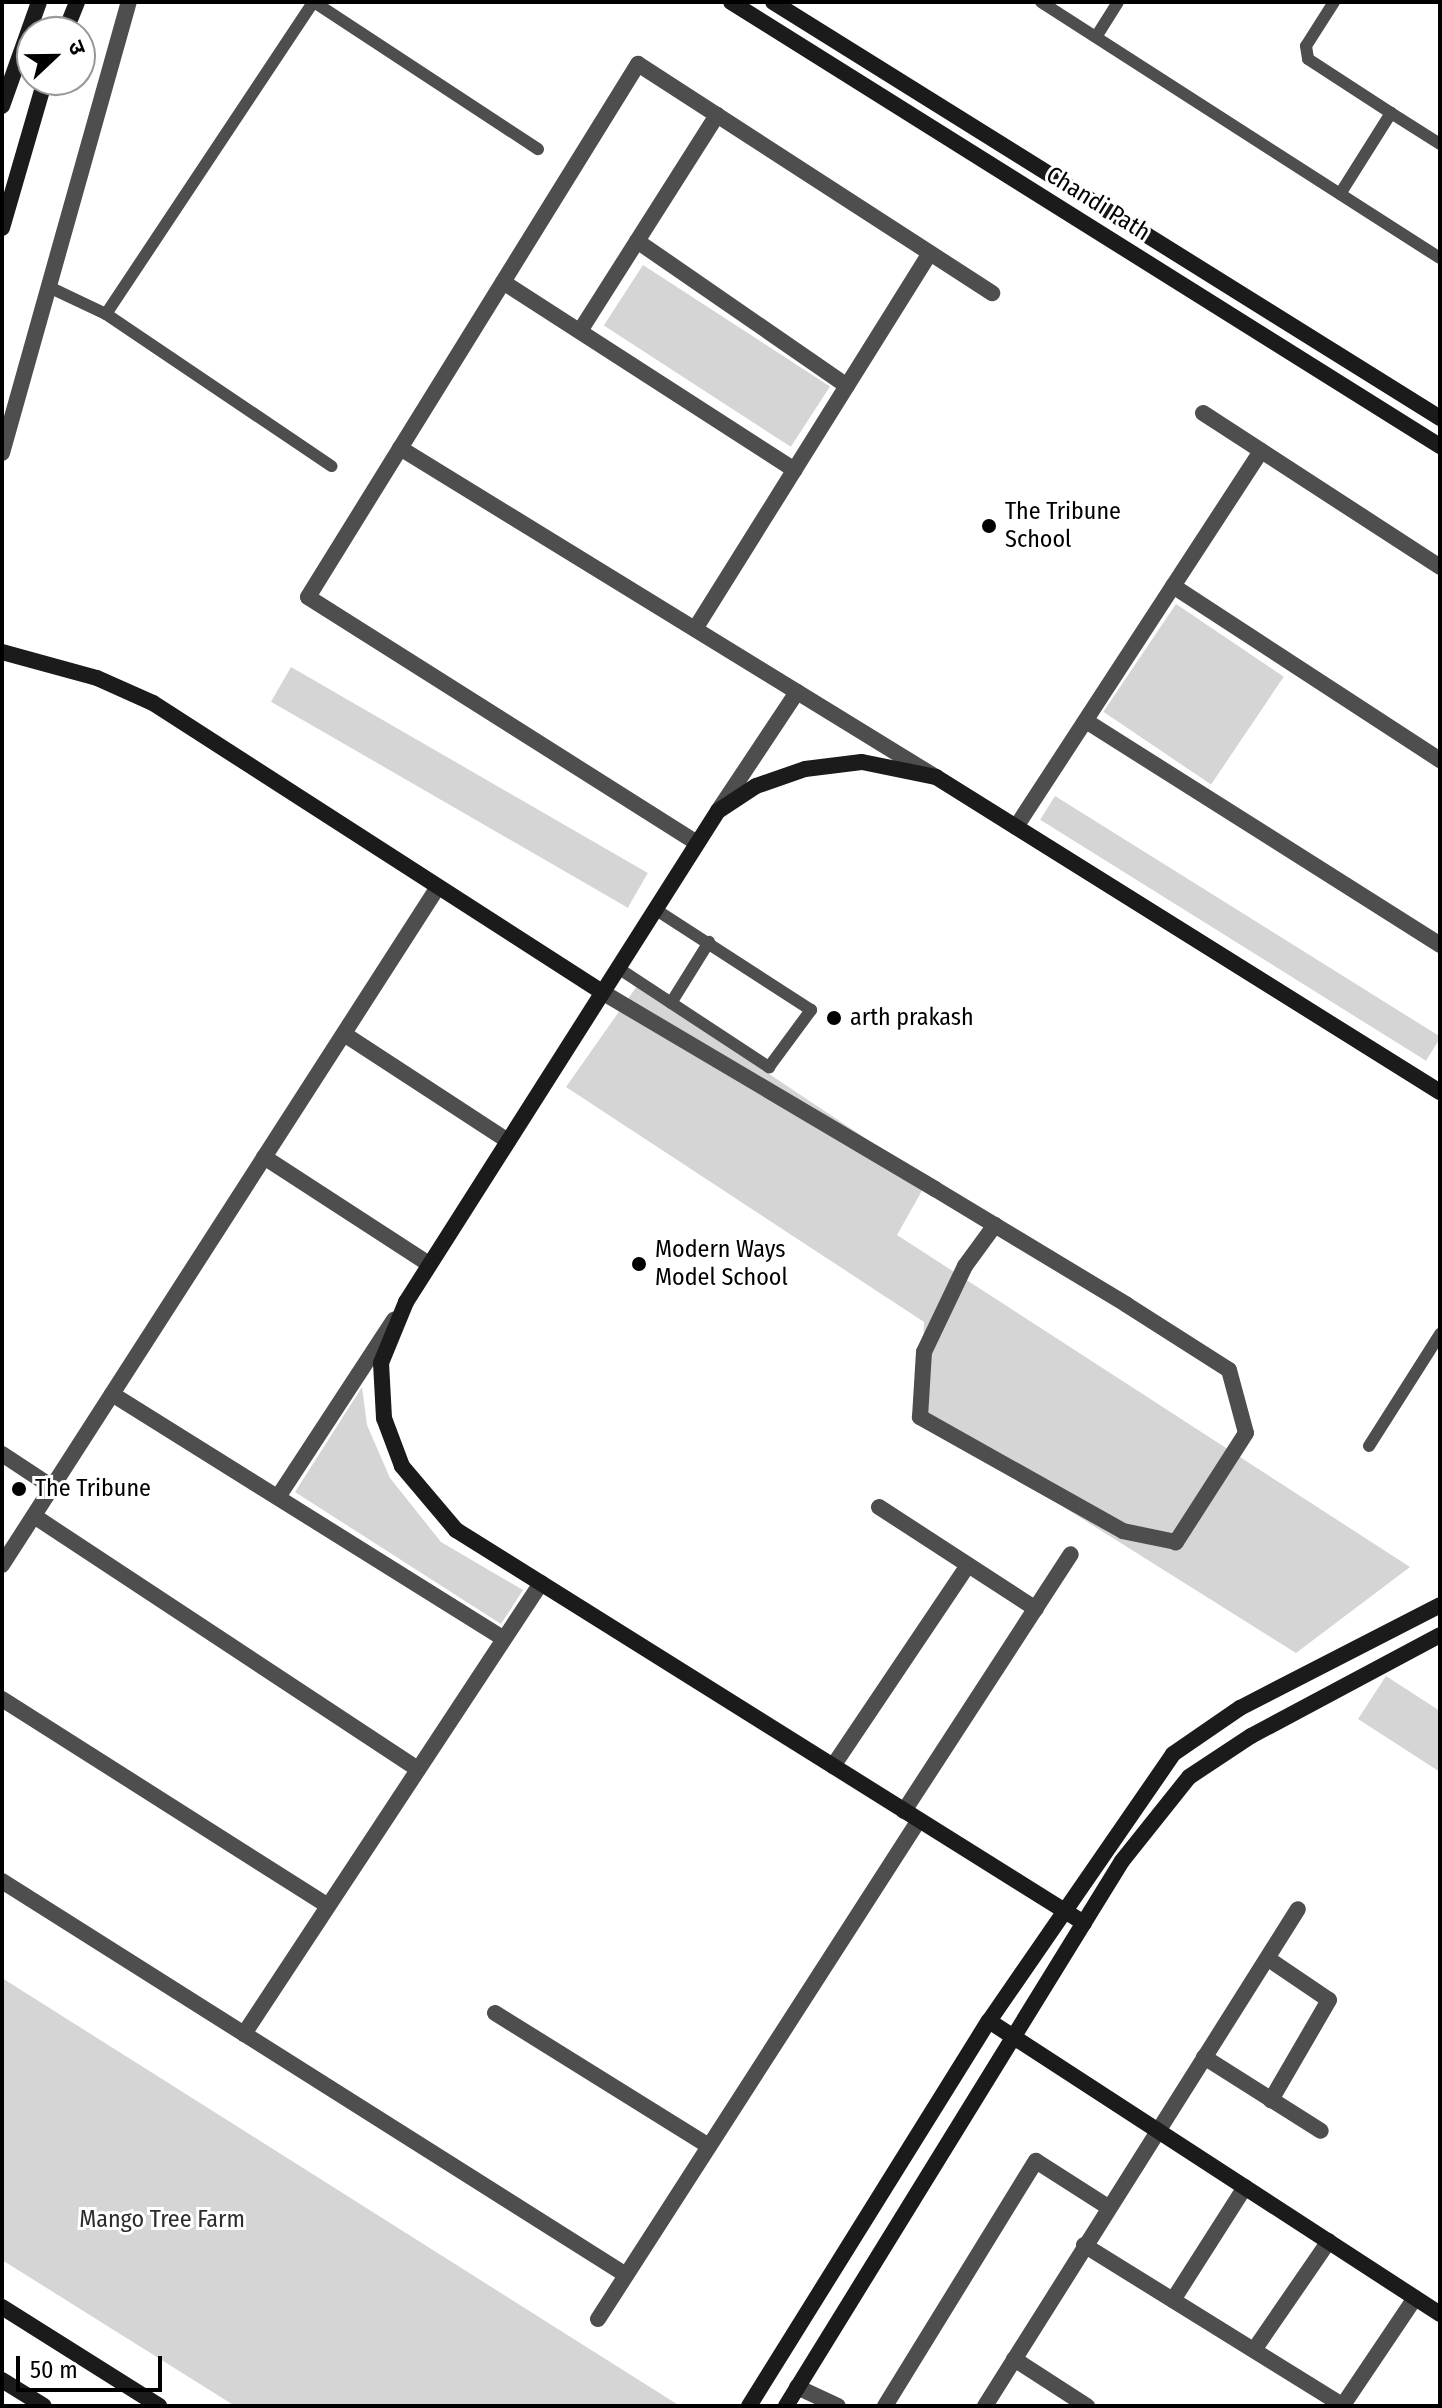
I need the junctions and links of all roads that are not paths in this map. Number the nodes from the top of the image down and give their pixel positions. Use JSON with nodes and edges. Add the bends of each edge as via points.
{"nodes":[{"id":1,"x":39,"y":2,"type":"edge"},
{"id":2,"x":129,"y":2,"type":"edge"},
{"id":3,"x":314,"y":2,"type":"edge"},
{"id":4,"x":731,"y":2,"type":"edge"},
{"id":5,"x":773,"y":2,"type":"edge"},
{"id":6,"x":1041,"y":2,"type":"edge"},
{"id":7,"x":1118,"y":2,"type":"edge"},
{"id":8,"x":1334,"y":2,"type":"edge"},
{"id":9,"x":1096,"y":37,"type":"junction"},
{"id":10,"x":40,"y":96,"type":"edge"},
{"id":11,"x":2,"y":106,"type":"edge"},
{"id":12,"x":1391,"y":113,"type":"junction"},
{"id":13,"x":717,"y":115,"type":"junction"},
{"id":14,"x":1440,"y":144,"type":"edge"},
{"id":15,"x":538,"y":149,"type":"dead end"},
{"id":16,"x":1340,"y":194,"type":"junction"},
{"id":17,"x":2,"y":228,"type":"edge"},
{"id":18,"x":637,"y":241,"type":"junction"},
{"id":19,"x":930,"y":253,"type":"junction"},
{"id":20,"x":1440,"y":258,"type":"edge"},
{"id":21,"x":503,"y":282,"type":"junction"},
{"id":22,"x":51,"y":288,"type":"junction"},
{"id":23,"x":992,"y":293,"type":"dead end"},
{"id":24,"x":106,"y":314,"type":"junction"},
{"id":25,"x":580,"y":331,"type":"junction"},
{"id":26,"x":847,"y":386,"type":"junction"},
{"id":27,"x":1203,"y":413,"type":"dead end"},
{"id":28,"x":1440,"y":418,"type":"edge"},
{"id":29,"x":1440,"y":446,"type":"edge"},
{"id":30,"x":400,"y":448,"type":"junction"},
{"id":31,"x":1261,"y":451,"type":"junction"},
{"id":32,"x":2,"y":453,"type":"edge"},
{"id":33,"x":331,"y":466,"type":"dead end"},
{"id":34,"x":795,"y":470,"type":"junction"},
{"id":35,"x":1440,"y":567,"type":"edge"},
{"id":36,"x":1173,"y":586,"type":"junction"},
{"id":37,"x":695,"y":629,"type":"junction"},
{"id":38,"x":2,"y":652,"type":"edge"},
{"id":39,"x":797,"y":692,"type":"junction"},
{"id":40,"x":1086,"y":721,"type":"junction"},
{"id":41,"x":1440,"y":760,"type":"edge"},
{"id":42,"x":936,"y":777,"type":"junction"},
{"id":43,"x":718,"y":811,"type":"junction"},
{"id":44,"x":1016,"y":827,"type":"junction"},
{"id":45,"x":697,"y":843,"type":"junction"},
{"id":46,"x":438,"y":887,"type":"junction"},
{"id":47,"x":655,"y":909,"type":"junction"},
{"id":48,"x":709,"y":942,"type":"junction"},
{"id":49,"x":1440,"y":945,"type":"edge"},
{"id":50,"x":618,"y":968,"type":"junction"},
{"id":51,"x":602,"y":992,"type":"junction"},
{"id":52,"x":671,"y":1003,"type":"junction"},
{"id":53,"x":344,"y":1034,"type":"junction"},
{"id":54,"x":1440,"y":1092,"type":"edge"},
{"id":55,"x":508,"y":1141,"type":"junction"},
{"id":56,"x":264,"y":1157,"type":"junction"},
{"id":57,"x":995,"y":1225,"type":"junction"},
{"id":58,"x":429,"y":1264,"type":"junction"},
{"id":59,"x":406,"y":1302,"type":"junction"},
{"id":60,"x":1440,"y":1334,"type":"edge"},
{"id":61,"x":112,"y":1394,"type":"junction"},
{"id":62,"x":1369,"y":1446,"type":"dead end"},
{"id":63,"x":2,"y":1454,"type":"edge"},
{"id":64,"x":52,"y":1487,"type":"junction"},
{"id":65,"x":278,"y":1497,"type":"junction"},
{"id":66,"x":879,"y":1507,"type":"dead end"},
{"id":67,"x":34,"y":1516,"type":"junction"},
{"id":68,"x":1071,"y":1554,"type":"dead end"},
{"id":69,"x":2,"y":1565,"type":"edge"},
{"id":70,"x":968,"y":1565,"type":"junction"},
{"id":71,"x":541,"y":1583,"type":"junction"},
{"id":72,"x":1440,"y":1605,"type":"edge"},
{"id":73,"x":1036,"y":1609,"type":"junction"},
{"id":74,"x":1440,"y":1635,"type":"edge"},
{"id":75,"x":504,"y":1639,"type":"junction"},
{"id":76,"x":2,"y":1699,"type":"edge"},
{"id":77,"x":833,"y":1766,"type":"junction"},
{"id":78,"x":418,"y":1769,"type":"junction"},
{"id":79,"x":904,"y":1811,"type":"junction"},
{"id":80,"x":919,"y":1820,"type":"junction"},
{"id":81,"x":2,"y":1881,"type":"edge"},
{"id":82,"x":328,"y":1906,"type":"junction"},
{"id":83,"x":1298,"y":1909,"type":"dead end"},
{"id":84,"x":1062,"y":1912,"type":"junction"},
{"id":85,"x":1084,"y":1923,"type":"junction"},
{"id":86,"x":1270,"y":1960,"type":"junction"},
{"id":87,"x":495,"y":2013,"type":"dead end"},
{"id":88,"x":989,"y":2021,"type":"junction"},
{"id":89,"x":244,"y":2034,"type":"junction"},
{"id":90,"x":1014,"y":2037,"type":"junction"},
{"id":91,"x":1204,"y":2057,"type":"junction"},
{"id":92,"x":1271,"y":2100,"type":"junction"},
{"id":93,"x":1157,"y":2130,"type":"junction"},
{"id":94,"x":1321,"y":2131,"type":"dead end"},
{"id":95,"x":709,"y":2146,"type":"junction"},
{"id":96,"x":1245,"y":2187,"type":"junction"},
{"id":97,"x":1108,"y":2207,"type":"junction"},
{"id":98,"x":1329,"y":2241,"type":"junction"},
{"id":99,"x":1084,"y":2245,"type":"junction"},
{"id":100,"x":626,"y":2275,"type":"junction"},
{"id":101,"x":1415,"y":2298,"type":"junction"},
{"id":102,"x":1173,"y":2300,"type":"junction"},
{"id":103,"x":2,"y":2307,"type":"edge"},
{"id":104,"x":1440,"y":2314,"type":"edge"},
{"id":105,"x":598,"y":2319,"type":"dead end"},
{"id":106,"x":1254,"y":2350,"type":"junction"},
{"id":107,"x":1014,"y":2359,"type":"junction"},
{"id":108,"x":2,"y":2380,"type":"edge"},
{"id":109,"x":797,"y":2387,"type":"junction"},
{"id":110,"x":44,"y":2406,"type":"edge"},
{"id":111,"x":159,"y":2406,"type":"edge"},
{"id":112,"x":749,"y":2406,"type":"edge"},
{"id":113,"x":786,"y":2406,"type":"edge"},
{"id":114,"x":838,"y":2406,"type":"edge"},
{"id":115,"x":885,"y":2406,"type":"edge"},
{"id":116,"x":985,"y":2406,"type":"edge"},
{"id":117,"x":1087,"y":2406,"type":"edge"},
{"id":118,"x":1344,"y":2406,"type":"edge"}],
"edges":[{"from":1,"to":11,"type":"street"},
{"from":2,"to":22,"type":"street"},
{"from":3,"to":15,"type":"lane"},
{"from":3,"to":24,"type":"lane"},
{"from":4,"to":29,"type":"street","name":"Chandi Path"},
{"from":5,"to":28,"type":"street","name":"Chandi Path"},
{"from":6,"to":9,"type":"lane"},
{"from":7,"to":9,"type":"lane"},
{"from":8,"to":12,"type":"lane","via":[[1306,46],[1308,59]]},
{"from":9,"to":16,"type":"lane"},
{"from":10,"to":17,"type":"street"},
{"from":12,"to":14,"type":"lane"},
{"from":12,"to":16,"type":"lane"},
{"from":13,"to":18,"type":"street"},
{"from":13,"to":19,"type":"street"},
{"from":13,"to":21,"type":"street","via":[[638,64]]},
{"from":16,"to":20,"type":"lane"},
{"from":18,"to":25,"type":"street"},
{"from":18,"to":26,"type":"street"},
{"from":19,"to":23,"type":"street"},
{"from":19,"to":26,"type":"street"},
{"from":21,"to":25,"type":"street"},
{"from":21,"to":30,"type":"street"},
{"from":22,"to":24,"type":"lane"},
{"from":22,"to":32,"type":"street"},
{"from":24,"to":33,"type":"lane"},
{"from":25,"to":34,"type":"street"},
{"from":26,"to":34,"type":"street"},
{"from":27,"to":31,"type":"street"},
{"from":30,"to":37,"type":"street"},
{"from":30,"to":45,"type":"street","via":[[308,597]]},
{"from":31,"to":35,"type":"street"},
{"from":31,"to":36,"type":"street"},
{"from":34,"to":37,"type":"street"},
{"from":36,"to":40,"type":"street"},
{"from":36,"to":41,"type":"street"},
{"from":37,"to":39,"type":"street"},
{"from":38,"to":46,"type":"street","via":[[97,678],[153,703]]},
{"from":39,"to":42,"type":"street"},
{"from":39,"to":43,"type":"street"},
{"from":40,"to":44,"type":"street"},
{"from":40,"to":49,"type":"street"},
{"from":42,"to":43,"type":"street","via":[[862,762],[805,769],[756,786]]},
{"from":42,"to":44,"type":"street"},
{"from":43,"to":45,"type":"street"},
{"from":44,"to":54,"type":"street"},
{"from":45,"to":47,"type":"street"},
{"from":46,"to":51,"type":"street"},
{"from":46,"to":53,"type":"street"},
{"from":47,"to":48,"type":"lane"},
{"from":47,"to":50,"type":"street"},
{"from":48,"to":52,"type":"lane"},
{"from":48,"to":52,"type":"lane","via":[[811,1010],[769,1067]]},
{"from":50,"to":51,"type":"street"},
{"from":50,"to":52,"type":"lane"},
{"from":51,"to":55,"type":"street"},
{"from":51,"to":57,"type":"street"},
{"from":53,"to":55,"type":"street"},
{"from":53,"to":56,"type":"street"},
{"from":55,"to":58,"type":"street"},
{"from":56,"to":58,"type":"street"},
{"from":56,"to":61,"type":"street"},
{"from":57,"to":57,"type":"street","via":[[1229,1370],[1246,1433],[1176,1542],[1123,1531],[920,1417],[924,1352],[965,1266]]},
{"from":58,"to":59,"type":"street"},
{"from":59,"to":65,"type":"street"},
{"from":59,"to":71,"type":"street","via":[[381,1363],[384,1418],[402,1466],[456,1530]]},
{"from":60,"to":62,"type":"lane"},
{"from":61,"to":64,"type":"street"},
{"from":61,"to":65,"type":"street"},
{"from":63,"to":64,"type":"street"},
{"from":64,"to":67,"type":"street"},
{"from":65,"to":75,"type":"street"},
{"from":66,"to":70,"type":"street"},
{"from":67,"to":69,"type":"street"},
{"from":67,"to":78,"type":"street"},
{"from":68,"to":73,"type":"street"},
{"from":70,"to":73,"type":"street"},
{"from":70,"to":77,"type":"street"},
{"from":71,"to":75,"type":"street"},
{"from":71,"to":77,"type":"street"},
{"from":72,"to":84,"type":"street","via":[[1240,1708],[1173,1754]]},
{"from":73,"to":79,"type":"street"},
{"from":74,"to":85,"type":"street","via":[[1251,1736],[1189,1777],[1122,1861]]},
{"from":75,"to":78,"type":"street"},
{"from":76,"to":82,"type":"street"},
{"from":77,"to":79,"type":"street"},
{"from":78,"to":82,"type":"street"},
{"from":79,"to":80,"type":"street"},
{"from":80,"to":84,"type":"street"},
{"from":80,"to":95,"type":"street"},
{"from":81,"to":89,"type":"street"},
{"from":82,"to":89,"type":"street"},
{"from":83,"to":86,"type":"street"},
{"from":84,"to":85,"type":"street"},
{"from":84,"to":88,"type":"street"},
{"from":85,"to":90,"type":"street"},
{"from":86,"to":91,"type":"street"},
{"from":86,"to":92,"type":"street","via":[[1329,2000]]},
{"from":87,"to":95,"type":"street"},
{"from":88,"to":90,"type":"street"},
{"from":88,"to":112,"type":"street"},
{"from":89,"to":100,"type":"street"},
{"from":90,"to":93,"type":"street"},
{"from":90,"to":109,"type":"street"},
{"from":91,"to":92,"type":"street"},
{"from":91,"to":93,"type":"street"},
{"from":92,"to":94,"type":"street"},
{"from":93,"to":96,"type":"street"},
{"from":93,"to":97,"type":"street"},
{"from":95,"to":100,"type":"street"},
{"from":96,"to":98,"type":"street"},
{"from":96,"to":102,"type":"street"},
{"from":97,"to":99,"type":"street"},
{"from":97,"to":115,"type":"street","via":[[1036,2161]]},
{"from":98,"to":101,"type":"street"},
{"from":98,"to":106,"type":"street"},
{"from":99,"to":102,"type":"street"},
{"from":99,"to":107,"type":"street"},
{"from":100,"to":105,"type":"street"},
{"from":101,"to":104,"type":"street"},
{"from":101,"to":118,"type":"street"},
{"from":102,"to":106,"type":"street"},
{"from":103,"to":111,"type":"street"},
{"from":106,"to":118,"type":"street"},
{"from":107,"to":116,"type":"street"},
{"from":107,"to":117,"type":"street"},
{"from":108,"to":110,"type":"street"},
{"from":109,"to":113,"type":"street"},
{"from":109,"to":114,"type":"street"}]}
